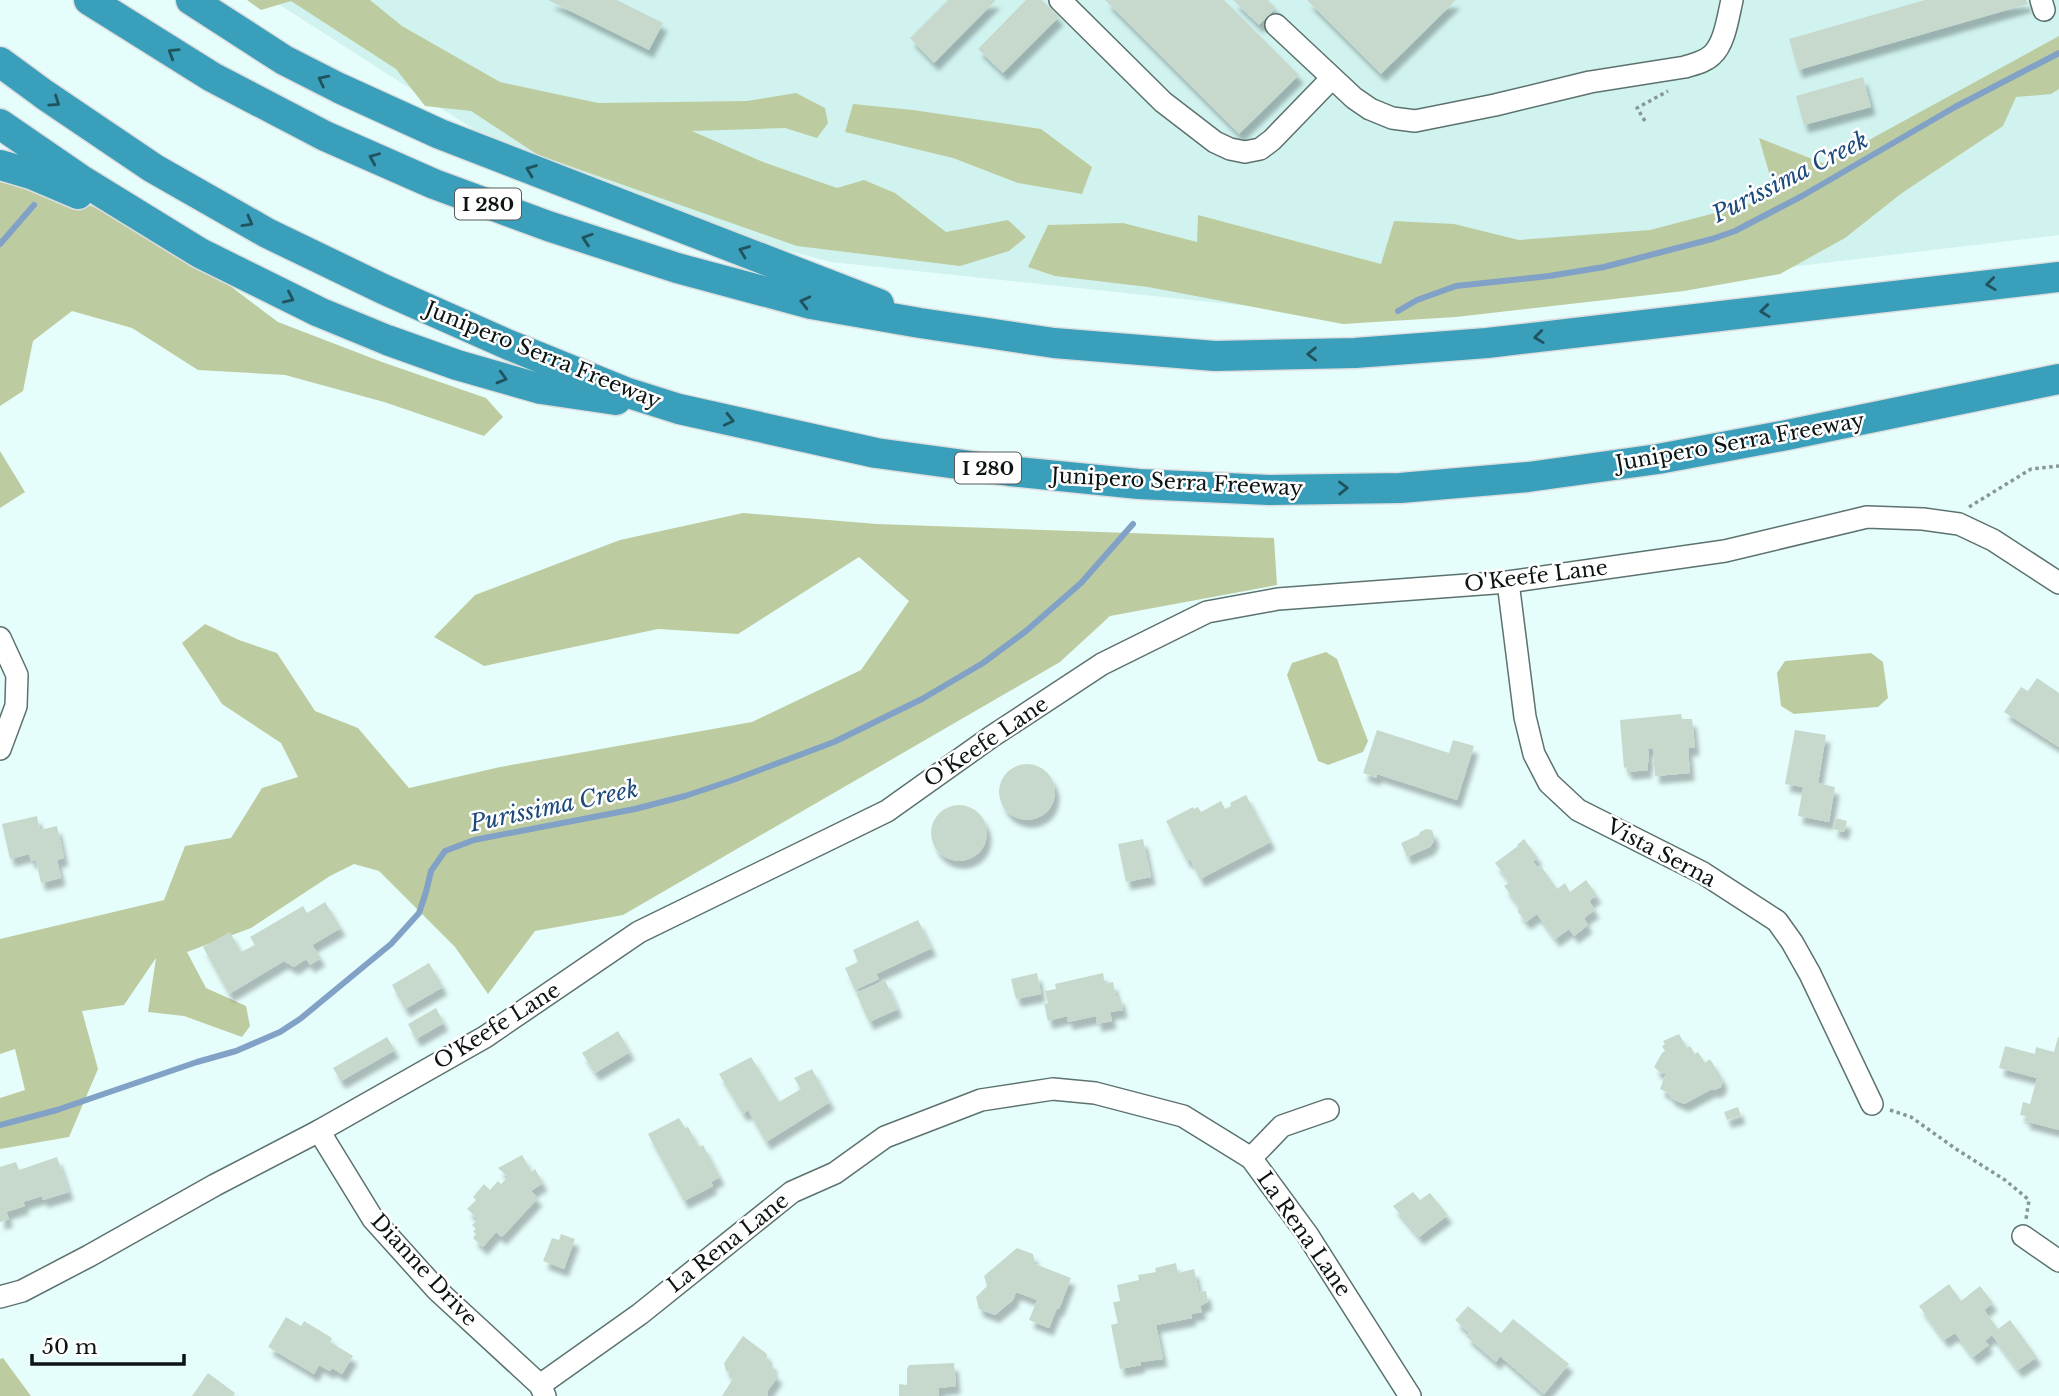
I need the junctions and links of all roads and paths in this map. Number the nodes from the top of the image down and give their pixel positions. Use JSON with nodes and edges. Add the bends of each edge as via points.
{"nodes":[{"id":1,"x":89,"y":0,"type":"edge"},
{"id":2,"x":191,"y":0,"type":"edge"},
{"id":3,"x":1060,"y":0,"type":"edge"},
{"id":4,"x":1732,"y":0,"type":"edge"},
{"id":5,"x":1276,"y":25,"type":"dead end"},
{"id":6,"x":0,"y":61,"type":"edge"},
{"id":7,"x":1332,"y":78,"type":"junction"},
{"id":8,"x":1678,"y":86,"type":"dead end"},
{"id":9,"x":1645,"y":121,"type":"dead end"},
{"id":10,"x":0,"y":124,"type":"edge"},
{"id":11,"x":0,"y":165,"type":"edge"},
{"id":12,"x":200,"y":253,"type":"junction"},
{"id":13,"x":2059,"y":277,"type":"edge"},
{"id":14,"x":920,"y":323,"type":"junction"},
{"id":15,"x":2059,"y":379,"type":"edge"},
{"id":16,"x":679,"y":409,"type":"junction"},
{"id":17,"x":2059,"y":466,"type":"edge"},
{"id":18,"x":1959,"y":524,"type":"junction"},
{"id":19,"x":1508,"y":582,"type":"junction"},
{"id":20,"x":2059,"y":583,"type":"edge"},
{"id":21,"x":0,"y":638,"type":"edge"},
{"id":22,"x":0,"y":749,"type":"edge"},
{"id":23,"x":1872,"y":1104,"type":"joint"},
{"id":24,"x":1328,"y":1110,"type":"dead end"},
{"id":25,"x":320,"y":1130,"type":"junction"},
{"id":26,"x":1251,"y":1158,"type":"junction"},
{"id":27,"x":2023,"y":1236,"type":"joint"},
{"id":28,"x":2059,"y":1262,"type":"edge"},
{"id":29,"x":0,"y":1297,"type":"edge"},
{"id":30,"x":543,"y":1391,"type":"edge"},
{"id":31,"x":1410,"y":1396,"type":"edge"}],
"edges":[{"from":14,"to":1,"type":"highway","number":"I 280","one_way":true,"via":[[811,304],[677,268],[434,184],[325,136],[212,77]]},
{"from":14,"to":2,"type":"highway","one_way":true,"via":[[820,279],[440,134],[284,60]]},
{"from":3,"to":7,"type":"street","via":[[1163,102],[1230,149],[1245,152],[1266,145]]},
{"from":4,"to":7,"type":"street","via":[[1719,45],[1712,56],[1700,62],[1436,118],[1392,118],[1362,103]]},
{"from":5,"to":7,"type":"street"},
{"from":6,"to":16,"type":"highway","name":"Junipero Serra Freeway","number":"I 280","one_way":true,"via":[[153,168],[267,233],[509,345]]},
{"from":8,"to":9,"type":"path","via":[[1637,108]]},
{"from":10,"to":12,"type":"highway"},
{"from":11,"to":12,"type":"highway","via":[[75,192]]},
{"from":12,"to":16,"type":"highway","one_way":true,"via":[[319,312],[457,365],[541,389]]},
{"from":13,"to":14,"type":"highway","number":"I 280","one_way":true,"via":[[1487,343],[1354,353],[1215,356],[1054,343]]},
{"from":16,"to":15,"type":"highway","name":"Junipero Serra Freeway","number":"I 280","one_way":true,"via":[[876,453],[1009,471],[1269,490],[1400,488],[1658,459]]},
{"from":17,"to":18,"type":"path","via":[[2031,469],[1971,505]]},
{"from":18,"to":19,"type":"street","name":"O'Keefe Lane","via":[[1867,517],[1725,551]]},
{"from":18,"to":20,"type":"street","name":"O'Keefe Lane"},
{"from":19,"to":23,"type":"street","name":"Vista Serna","via":[[1525,717],[1534,754],[1549,783],[1578,810],[1703,873],[1777,921],[1810,974]]},
{"from":19,"to":25,"type":"street","name":"O'Keefe Lane","via":[[1278,598],[1207,612],[1102,664],[887,811],[639,933],[485,1037]]},
{"from":21,"to":22,"type":"street","via":[[17,675],[16,706]]},
{"from":23,"to":27,"type":"path","via":[[1911,1117],[2029,1200]]},
{"from":24,"to":26,"type":"street","via":[[1282,1126]]},
{"from":25,"to":29,"type":"street","name":"O'Keefe Lane","via":[[22,1291]]},
{"from":25,"to":30,"type":"street","name":"Dianne Drive","via":[[373,1219],[437,1290]]},
{"from":26,"to":30,"type":"street","name":"La Rena Lane","via":[[1183,1116],[1095,1093],[1053,1089],[981,1100],[885,1137],[835,1173],[792,1192]]},
{"from":26,"to":31,"type":"street","name":"La Rena Lane","via":[[1307,1234]]},
{"from":27,"to":28,"type":"street"}]}
